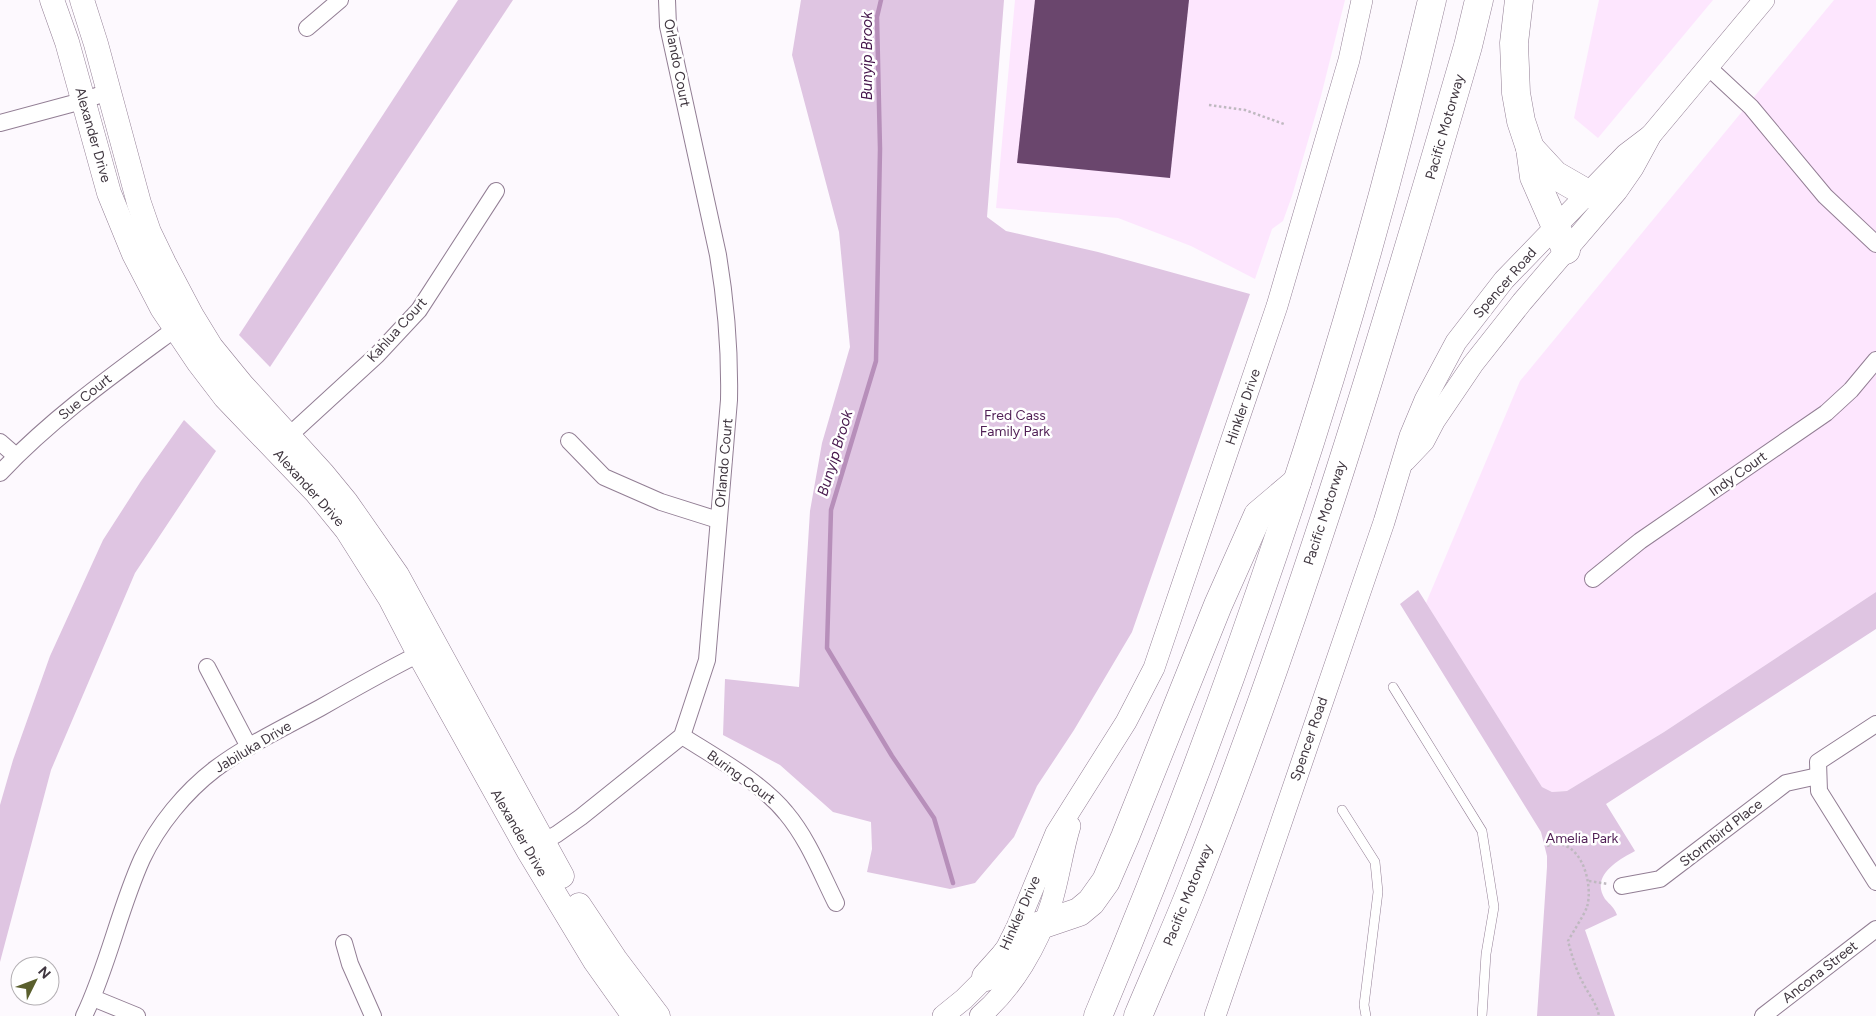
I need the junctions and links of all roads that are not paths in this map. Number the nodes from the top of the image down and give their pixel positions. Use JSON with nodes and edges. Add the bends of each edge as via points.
{"nodes":[{"id":1,"x":52,"y":0,"type":"edge"},
{"id":2,"x":82,"y":0,"type":"edge"},
{"id":3,"x":340,"y":0,"type":"edge"},
{"id":4,"x":667,"y":0,"type":"edge"},
{"id":5,"x":1362,"y":0,"type":"edge"},
{"id":6,"x":1432,"y":0,"type":"edge"},
{"id":7,"x":1479,"y":0,"type":"edge"},
{"id":8,"x":1520,"y":0,"type":"edge"},
{"id":9,"x":1764,"y":0,"type":"edge"},
{"id":10,"x":307,"y":28,"type":"dead end"},
{"id":11,"x":1708,"y":67,"type":"junction"},
{"id":12,"x":108,"y":92,"type":"junction"},
{"id":13,"x":82,"y":101,"type":"junction"},
{"id":14,"x":0,"y":123,"type":"edge"},
{"id":15,"x":1651,"y":135,"type":"junction"},
{"id":16,"x":1530,"y":148,"type":"junction"},
{"id":17,"x":496,"y":191,"type":"dead end"},
{"id":18,"x":1588,"y":194,"type":"junction"},
{"id":19,"x":1561,"y":238,"type":"junction"},
{"id":20,"x":1876,"y":244,"type":"edge"},
{"id":21,"x":175,"y":329,"type":"junction"},
{"id":22,"x":1876,"y":360,"type":"edge"},
{"id":23,"x":568,"y":441,"type":"dead end"},
{"id":24,"x":0,"y":442,"type":"edge"},
{"id":25,"x":281,"y":443,"type":"junction"},
{"id":26,"x":16,"y":456,"type":"junction"},
{"id":27,"x":1403,"y":463,"type":"junction"},
{"id":28,"x":0,"y":473,"type":"edge"},
{"id":29,"x":1298,"y":481,"type":"junction"},
{"id":30,"x":718,"y":520,"type":"junction"},
{"id":31,"x":1593,"y":579,"type":"dead end"},
{"id":32,"x":427,"y":649,"type":"junction"},
{"id":33,"x":207,"y":667,"type":"dead end"},
{"id":34,"x":1392,"y":687,"type":"dead end"},
{"id":35,"x":1876,"y":724,"type":"edge"},
{"id":36,"x":682,"y":736,"type":"junction"},
{"id":37,"x":249,"y":747,"type":"junction"},
{"id":38,"x":1818,"y":776,"type":"junction"},
{"id":39,"x":1079,"y":797,"type":"junction"},
{"id":40,"x":1342,"y":810,"type":"dead end"},
{"id":41,"x":536,"y":846,"type":"junction"},
{"id":42,"x":1876,"y":882,"type":"edge"},
{"id":43,"x":1622,"y":886,"type":"road end"},
{"id":44,"x":836,"y":903,"type":"dead end"},
{"id":45,"x":1044,"y":923,"type":"junction"},
{"id":46,"x":1876,"y":929,"type":"edge"},
{"id":47,"x":344,"y":943,"type":"dead end"},
{"id":48,"x":986,"y":977,"type":"junction"},
{"id":49,"x":93,"y":998,"type":"junction"},
{"id":50,"x":646,"y":1014,"type":"edge"},
{"id":51,"x":84,"y":1016,"type":"edge"},
{"id":52,"x":136,"y":1016,"type":"edge"},
{"id":53,"x":373,"y":1016,"type":"edge"},
{"id":54,"x":943,"y":1016,"type":"edge"},
{"id":55,"x":980,"y":1016,"type":"edge"},
{"id":56,"x":1098,"y":1016,"type":"edge"},
{"id":57,"x":1138,"y":1016,"type":"edge"},
{"id":58,"x":1215,"y":1016,"type":"edge"},
{"id":59,"x":1366,"y":1016,"type":"edge"},
{"id":60,"x":1482,"y":1016,"type":"edge"},
{"id":61,"x":1764,"y":1016,"type":"edge"}],
"edges":[{"from":1,"to":13,"type":"main road","name":"Alexander Drive"},
{"from":2,"to":12,"type":"main road","name":"Alexander Drive"},
{"from":3,"to":10,"type":"street"},
{"from":4,"to":30,"type":"street","name":"Orlando Court","via":[[668,26],[718,255],[726,313],[729,400]]},
{"from":5,"to":39,"type":"street","name":"Hinkler Drive","via":[[1349,60],[1277,306],[1162,648],[1126,722]]},
{"from":6,"to":29,"type":"highway","via":[[1382,198],[1341,345]]},
{"from":7,"to":57,"type":"highway","name":"Pacific Motorway","via":[[1387,323],[1295,605],[1199,869]]},
{"from":8,"to":16,"type":"highway","via":[[1514,43],[1516,93]]},
{"from":9,"to":11,"type":"street","name":"Spencer Road"},
{"from":11,"to":15,"type":"street","name":"Spencer Road"},
{"from":11,"to":20,"type":"street","via":[[1751,107],[1824,196]]},
{"from":12,"to":13,"type":"street"},
{"from":12,"to":25,"type":"main road","name":"Alexander Drive","via":[[149,232],[178,291],[211,348],[242,385]]},
{"from":13,"to":14,"type":"street"},
{"from":13,"to":21,"type":"main road","name":"Alexander Drive","via":[[121,223],[149,284]]},
{"from":15,"to":18,"type":"street","name":"Spencer Road","via":[[1626,154]]},
{"from":15,"to":19,"type":"street","name":"Spencer Road","via":[[1617,191]]},
{"from":16,"to":18,"type":"highway","via":[[1555,175]]},
{"from":16,"to":19,"type":"highway","via":[[1534,177]]},
{"from":17,"to":25,"type":"street","name":"Kahlua Court","via":[[419,310],[378,355]]},
{"from":18,"to":19,"type":"street","name":"Spencer Road"},
{"from":19,"to":27,"type":"street","name":"Spencer Road","via":[[1435,420],[1424,441]]},
{"from":19,"to":27,"type":"street","name":"Spencer Road","via":[[1504,280],[1456,342],[1410,436]]},
{"from":21,"to":25,"type":"main road","name":"Alexander Drive","via":[[225,396]]},
{"from":21,"to":26,"type":"street","name":"Sue Court","via":[[80,399]]},
{"from":22,"to":31,"type":"street","name":"Indy Court","via":[[1826,413],[1640,541]]},
{"from":23,"to":30,"type":"street","via":[[604,477],[661,502]]},
{"from":24,"to":26,"type":"street"},
{"from":25,"to":32,"type":"main road","name":"Alexander Drive","via":[[323,474],[368,532],[397,575]]},
{"from":26,"to":28,"type":"street","name":"Sue Court"},
{"from":27,"to":58,"type":"street","name":"Spencer Road"},
{"from":29,"to":45,"type":"highway","via":[[1258,515],[1106,881],[1084,908],[1066,918]]},
{"from":29,"to":56,"type":"highway","via":[[1220,705]]},
{"from":30,"to":36,"type":"street","name":"Orlando Court","via":[[707,660]]},
{"from":32,"to":37,"type":"street","name":"Jabiluka Drive"},
{"from":32,"to":41,"type":"main road","name":"Alexander Drive","via":[[514,786]]},
{"from":33,"to":37,"type":"street"},
{"from":34,"to":60,"type":"lane","via":[[1482,831],[1494,907],[1486,954]]},
{"from":35,"to":38,"type":"street","via":[[1818,762]]},
{"from":36,"to":41,"type":"street","via":[[581,817]]},
{"from":36,"to":44,"type":"street","name":"Buring Court","via":[[712,754],[776,802],[798,829]]},
{"from":37,"to":49,"type":"street","name":"Jabiluka Drive","via":[[215,769],[192,790],[158,831],[142,859]]},
{"from":38,"to":42,"type":"street","via":[[1819,791]]},
{"from":38,"to":43,"type":"street","name":"Stormbird Place","via":[[1786,782],[1660,880]]},
{"from":39,"to":45,"type":"street","name":"Hinkler Drive"},
{"from":39,"to":48,"type":"street","name":"Hinkler Drive","via":[[1052,842],[1014,934]]},
{"from":40,"to":59,"type":"lane","via":[[1374,862],[1378,892],[1364,1005]]},
{"from":41,"to":50,"type":"main road","name":"Alexander Drive","via":[[591,923]]},
{"from":45,"to":48,"type":"highway","via":[[1029,929]]},
{"from":45,"to":55,"type":"street","name":"Hinkler Drive","via":[[1012,980]]},
{"from":46,"to":61,"type":"street","name":"Ancona Street"},
{"from":47,"to":53,"type":"street"},
{"from":48,"to":54,"type":"street","name":"Hinkler Drive"},
{"from":49,"to":51,"type":"street","name":"Jabiluka Drive"},
{"from":49,"to":52,"type":"street"}]}
